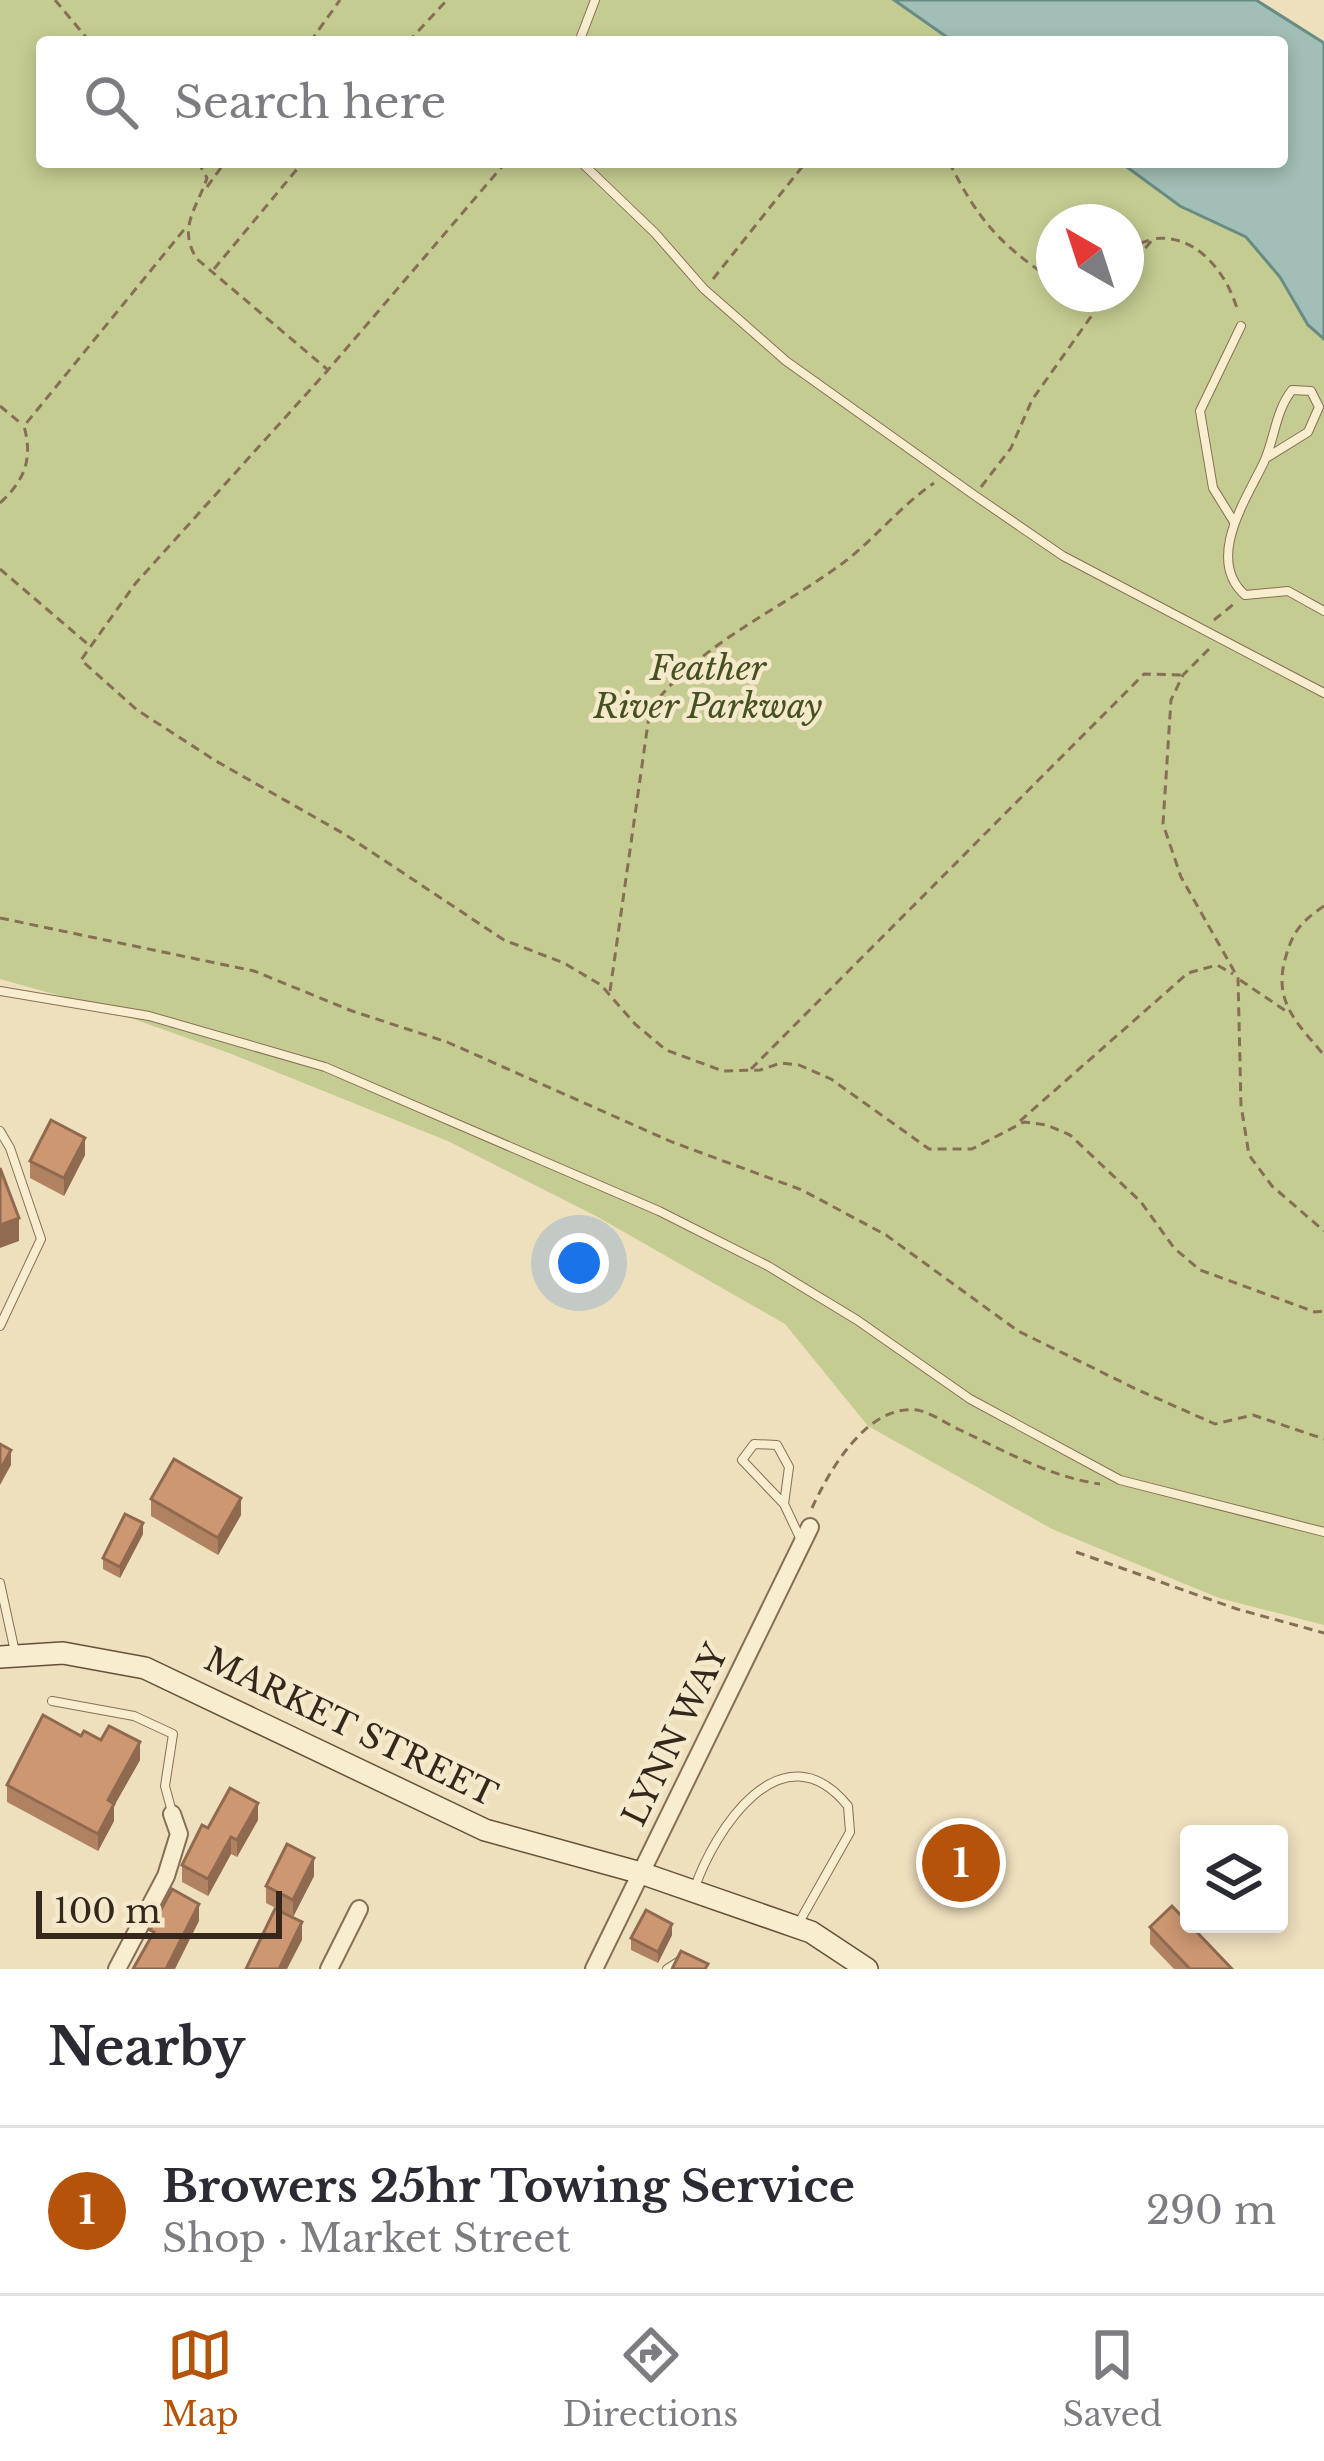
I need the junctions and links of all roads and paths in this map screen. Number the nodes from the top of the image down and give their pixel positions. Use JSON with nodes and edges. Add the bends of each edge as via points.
{"nodes":[{"id":1,"x":56,"y":0,"type":"edge"},
{"id":2,"x":340,"y":0,"type":"edge"},
{"id":3,"x":447,"y":0,"type":"edge"},
{"id":4,"x":595,"y":0,"type":"edge"},
{"id":5,"x":85,"y":36,"type":"edge"},
{"id":6,"x":314,"y":36,"type":"edge"},
{"id":7,"x":414,"y":36,"type":"edge"},
{"id":8,"x":581,"y":36,"type":"edge"},
{"id":9,"x":202,"y":168,"type":"edge"},
{"id":10,"x":221,"y":168,"type":"edge"},
{"id":11,"x":298,"y":168,"type":"edge"},
{"id":12,"x":501,"y":168,"type":"edge"},
{"id":13,"x":587,"y":168,"type":"edge"},
{"id":14,"x":801,"y":168,"type":"edge"},
{"id":15,"x":952,"y":168,"type":"edge"},
{"id":16,"x":202,"y":193,"type":"junction"},
{"id":17,"x":187,"y":226,"type":"junction"},
{"id":18,"x":1154,"y":239,"type":"junction"},
{"id":19,"x":1144,"y":242,"type":"edge"},
{"id":20,"x":1144,"y":250,"type":"edge"},
{"id":21,"x":1036,"y":269,"type":"edge"},
{"id":22,"x":213,"y":271,"type":"junction"},
{"id":23,"x":704,"y":290,"type":"junction"},
{"id":24,"x":1095,"y":312,"type":"edge"},
{"id":25,"x":1241,"y":326,"type":"joint"},
{"id":26,"x":328,"y":370,"type":"junction"},
{"id":27,"x":0,"y":406,"type":"edge"},
{"id":28,"x":24,"y":426,"type":"junction"},
{"id":29,"x":1266,"y":458,"type":"junction"},
{"id":30,"x":945,"y":475,"type":"junction"},
{"id":31,"x":974,"y":495,"type":"junction"},
{"id":32,"x":0,"y":503,"type":"edge"},
{"id":33,"x":1234,"y":522,"type":"junction"},
{"id":34,"x":0,"y":569,"type":"edge"},
{"id":35,"x":1245,"y":595,"type":"junction"},
{"id":36,"x":1324,"y":611,"type":"edge"},
{"id":37,"x":1204,"y":629,"type":"junction"},
{"id":38,"x":1219,"y":637,"type":"junction"},
{"id":39,"x":90,"y":646,"type":"junction"},
{"id":40,"x":1183,"y":675,"type":"junction"},
{"id":41,"x":1324,"y":693,"type":"edge"},
{"id":42,"x":1324,"y":906,"type":"edge"},
{"id":43,"x":0,"y":918,"type":"edge"},
{"id":44,"x":1238,"y":978,"type":"junction"},
{"id":45,"x":0,"y":991,"type":"edge"},
{"id":46,"x":609,"y":994,"type":"junction"},
{"id":47,"x":1289,"y":1013,"type":"junction"},
{"id":48,"x":1324,"y":1055,"type":"edge"},
{"id":49,"x":749,"y":1070,"type":"junction"},
{"id":50,"x":1014,"y":1126,"type":"junction"},
{"id":51,"x":0,"y":1131,"type":"edge"},
{"id":52,"x":1324,"y":1231,"type":"edge"},
{"id":53,"x":1324,"y":1311,"type":"edge"},
{"id":54,"x":0,"y":1326,"type":"edge"},
{"id":55,"x":1324,"y":1438,"type":"edge"},
{"id":56,"x":1120,"y":1480,"type":"junction"},
{"id":57,"x":784,"y":1504,"type":"junction"},
{"id":58,"x":1324,"y":1532,"type":"edge"},
{"id":59,"x":806,"y":1535,"type":"junction"},
{"id":60,"x":1076,"y":1552,"type":"dead end"},
{"id":61,"x":0,"y":1583,"type":"edge"},
{"id":62,"x":1324,"y":1633,"type":"edge"},
{"id":63,"x":8,"y":1656,"type":"edge"},
{"id":64,"x":52,"y":1701,"type":"dead end"},
{"id":65,"x":172,"y":1814,"type":"joint"},
{"id":66,"x":641,"y":1874,"type":"junction"},
{"id":67,"x":693,"y":1892,"type":"junction"},
{"id":68,"x":359,"y":1909,"type":"dead end"},
{"id":69,"x":796,"y":1927,"type":"junction"},
{"id":70,"x":693,"y":1964,"type":"edge"},
{"id":71,"x":117,"y":1969,"type":"edge"},
{"id":72,"x":329,"y":1969,"type":"edge"},
{"id":73,"x":595,"y":1969,"type":"edge"},
{"id":74,"x":667,"y":1969,"type":"edge"},
{"id":75,"x":868,"y":1969,"type":"edge"}],
"edges":[{"from":1,"to":5,"type":"path"},
{"from":2,"to":6,"type":"path"},
{"from":3,"to":7,"type":"path"},
{"from":4,"to":8,"type":"lane"},
{"from":9,"to":16,"type":"path"},
{"from":10,"to":16,"type":"path"},
{"from":11,"to":22,"type":"path"},
{"from":12,"to":26,"type":"path"},
{"from":13,"to":23,"type":"lane"},
{"from":14,"to":23,"type":"path"},
{"from":15,"to":21,"type":"path","via":[[1004,247]]},
{"from":16,"to":17,"type":"path"},
{"from":17,"to":22,"type":"path","via":[[188,245]]},
{"from":17,"to":28,"type":"path"},
{"from":18,"to":19,"type":"path"},
{"from":18,"to":20,"type":"path"},
{"from":18,"to":25,"type":"path","via":[[1184,240],[1211,262]]},
{"from":22,"to":26,"type":"path"},
{"from":23,"to":30,"type":"lane","via":[[786,361]]},
{"from":24,"to":31,"type":"path"},
{"from":25,"to":33,"type":"lane","via":[[1200,411],[1213,488]]},
{"from":26,"to":39,"type":"path","via":[[135,584]]},
{"from":27,"to":28,"type":"path"},
{"from":28,"to":32,"type":"path","via":[[25,473]]},
{"from":29,"to":29,"type":"lane","via":[[1283,401],[1292,390],[1311,391],[1319,407],[1308,432]]},
{"from":29,"to":33,"type":"lane"},
{"from":30,"to":31,"type":"lane"},
{"from":30,"to":46,"type":"path","via":[[848,559],[708,654],[650,709]]},
{"from":31,"to":37,"type":"lane","via":[[1063,556]]},
{"from":33,"to":35,"type":"lane","via":[[1227,555]]},
{"from":34,"to":39,"type":"path"},
{"from":35,"to":36,"type":"lane","via":[[1288,591]]},
{"from":35,"to":37,"type":"path"},
{"from":37,"to":38,"type":"lane"},
{"from":38,"to":40,"type":"path"},
{"from":38,"to":41,"type":"lane"},
{"from":39,"to":46,"type":"path","via":[[81,660],[137,710],[504,940],[564,962]]},
{"from":40,"to":44,"type":"path","via":[[1167,724],[1163,824],[1181,877]]},
{"from":40,"to":49,"type":"path","via":[[1144,674]]},
{"from":42,"to":47,"type":"path","via":[[1298,924],[1290,942],[1279,979]]},
{"from":43,"to":55,"type":"path","via":[[254,971],[447,1042],[802,1190],[886,1235],[1018,1331],[1215,1424],[1253,1415]]},
{"from":44,"to":47,"type":"path"},
{"from":44,"to":50,"type":"path","via":[[1217,965],[1188,973]]},
{"from":44,"to":52,"type":"path","via":[[1250,1155]]},
{"from":45,"to":56,"type":"lane","via":[[149,1016],[325,1067],[637,1202],[768,1266],[970,1399]]},
{"from":46,"to":49,"type":"path","via":[[666,1050],[723,1071]]},
{"from":47,"to":48,"type":"path"},
{"from":49,"to":50,"type":"path","via":[[781,1063],[831,1079],[929,1149],[972,1149]]},
{"from":50,"to":53,"type":"path","via":[[1047,1125],[1070,1135],[1200,1270]]},
{"from":51,"to":54,"type":"lane","via":[[41,1239]]},
{"from":56,"to":58,"type":"lane"},
{"from":56,"to":59,"type":"path","via":[[1075,1480],[916,1410],[885,1417],[854,1439],[826,1478]]},
{"from":57,"to":57,"type":"lane","via":[[742,1460],[754,1444],[778,1445],[789,1467]]},
{"from":57,"to":59,"type":"lane"},
{"from":59,"to":66,"type":"street","name":"LYNN WAY"},
{"from":60,"to":62,"type":"path"},
{"from":61,"to":63,"type":"lane"},
{"from":63,"to":66,"type":"main road","name":"MARKET STREET","via":[[63,1653],[145,1668],[485,1830]]},
{"from":64,"to":65,"type":"lane","via":[[134,1716],[173,1734],[165,1786]]},
{"from":65,"to":71,"type":"street","via":[[179,1834],[166,1876]]},
{"from":66,"to":67,"type":"main road","name":"MARKET STREET"},
{"from":66,"to":73,"type":"street","name":"LYNN WAY"},
{"from":67,"to":69,"type":"main road","name":"MARKET STREET"},
{"from":67,"to":69,"type":"lane","via":[[748,1796],[781,1781],[810,1780],[848,1806],[850,1832]]},
{"from":68,"to":72,"type":"street"},
{"from":69,"to":75,"type":"main road","name":"MARKET STREET"},
{"from":70,"to":74,"type":"lane","via":[[682,1960]]}]}
